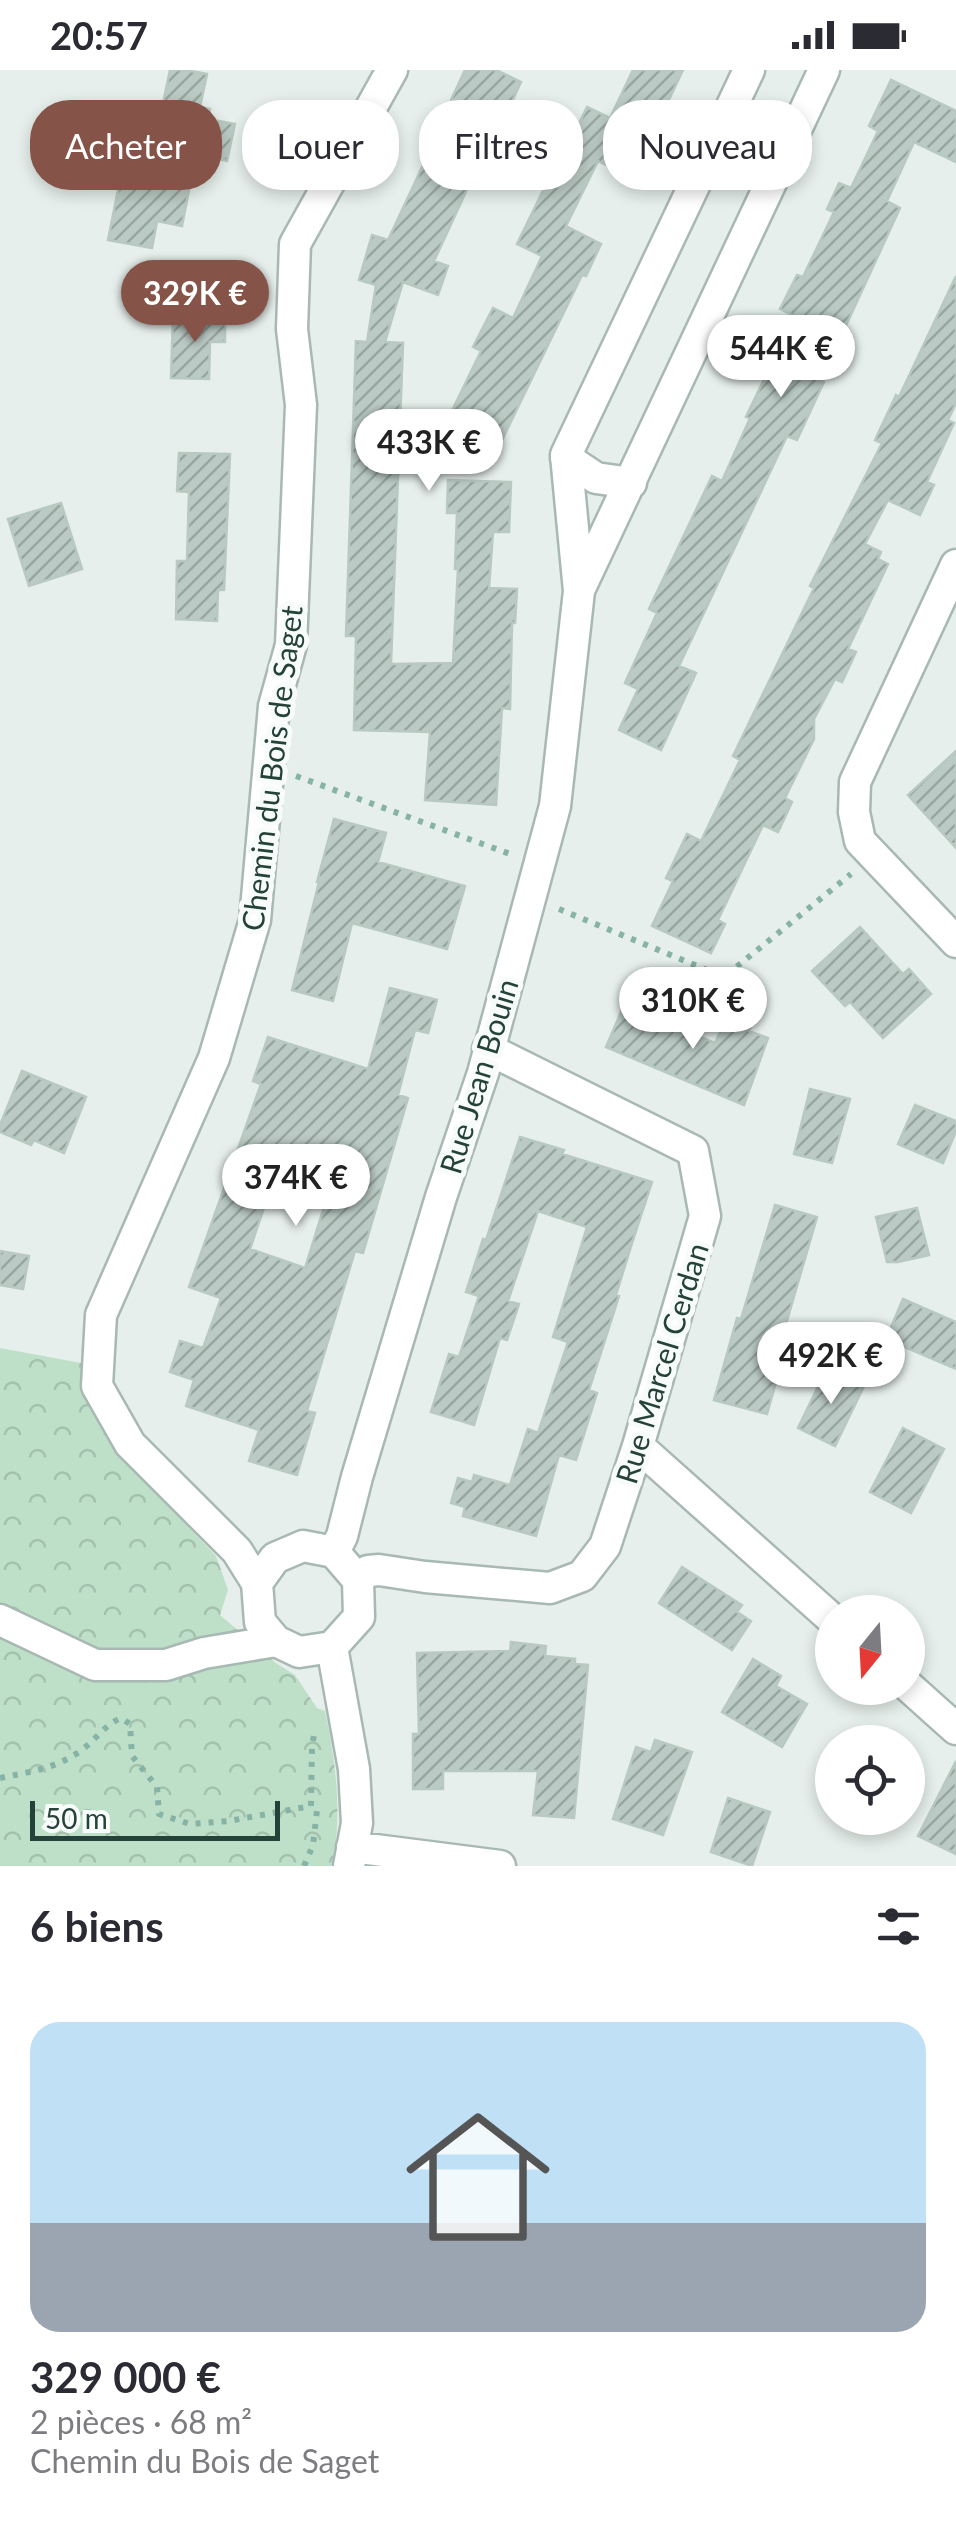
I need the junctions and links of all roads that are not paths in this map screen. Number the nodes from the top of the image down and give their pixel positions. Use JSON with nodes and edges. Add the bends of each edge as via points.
{"nodes":[{"id":1,"x":392,"y":70,"type":"edge"},
{"id":2,"x":749,"y":70,"type":"edge"},
{"id":3,"x":824,"y":70,"type":"edge"},
{"id":4,"x":566,"y":458,"type":"junction"},
{"id":5,"x":631,"y":483,"type":"junction"},
{"id":6,"x":956,"y":565,"type":"edge"},
{"id":7,"x":579,"y":591,"type":"junction"},
{"id":8,"x":956,"y":942,"type":"edge"},
{"id":9,"x":488,"y":1049,"type":"junction"},
{"id":10,"x":638,"y":1446,"type":"junction"},
{"id":11,"x":334,"y":1552,"type":"junction"},
{"id":12,"x":425,"y":1577,"type":"junction"},
{"id":13,"x":358,"y":1580,"type":"junction"},
{"id":14,"x":257,"y":1583,"type":"junction"},
{"id":15,"x":815,"y":1604,"type":"edge"},
{"id":16,"x":359,"y":1617,"type":"junction"},
{"id":17,"x":0,"y":1620,"type":"edge"},
{"id":18,"x":278,"y":1638,"type":"junction"},
{"id":19,"x":332,"y":1647,"type":"junction"},
{"id":20,"x":925,"y":1701,"type":"edge"},
{"id":21,"x":341,"y":1706,"type":"junction"},
{"id":22,"x":956,"y":1729,"type":"edge"},
{"id":23,"x":351,"y":1856,"type":"edge"},
{"id":24,"x":500,"y":1866,"type":"edge"}],
"edges":[{"from":1,"to":14,"type":"street","name":"Chemin du Bois de Saget","via":[[295,244],[292,329],[301,405],[291,645],[274,706],[254,920],[214,1058],[101,1315],[96,1386],[130,1444],[237,1552]]},
{"from":2,"to":4,"type":"street"},
{"from":3,"to":5,"type":"street","name":"Rue Jean Bouin"},
{"from":4,"to":5,"type":"street","via":[[596,478]]},
{"from":4,"to":7,"type":"street","name":"Rue Jean Bouin"},
{"from":5,"to":7,"type":"street","name":"Rue Jean Bouin"},
{"from":6,"to":8,"type":"street","via":[[854,782],[860,841]]},
{"from":7,"to":9,"type":"street","name":"Rue Jean Bouin","via":[[555,806]]},
{"from":9,"to":10,"type":"street","name":"Rue Marcel Cerdan","via":[[694,1151],[705,1216]]},
{"from":9,"to":11,"type":"street","name":"Rue Jean Bouin"},
{"from":10,"to":12,"type":"street","name":"Rue Marcel Cerdan","via":[[605,1546],[582,1576],[550,1588]]},
{"from":10,"to":15,"type":"street"},
{"from":11,"to":13,"type":"street"},
{"from":11,"to":14,"type":"street","via":[[303,1546],[275,1558]]},
{"from":12,"to":13,"type":"street","name":"Rue Marcel Cerdan","via":[[379,1570]]},
{"from":12,"to":16,"type":"street","name":"Rue Marcel Cerdan","via":[[372,1597]]},
{"from":13,"to":16,"type":"street"},
{"from":14,"to":18,"type":"street"},
{"from":16,"to":19,"type":"street"},
{"from":17,"to":18,"type":"street","via":[[95,1665],[166,1665]]},
{"from":18,"to":19,"type":"street"},
{"from":18,"to":21,"type":"street"},
{"from":19,"to":21,"type":"street"},
{"from":20,"to":22,"type":"street"},
{"from":21,"to":23,"type":"street","via":[[354,1768]]},
{"from":23,"to":24,"type":"street"}]}
